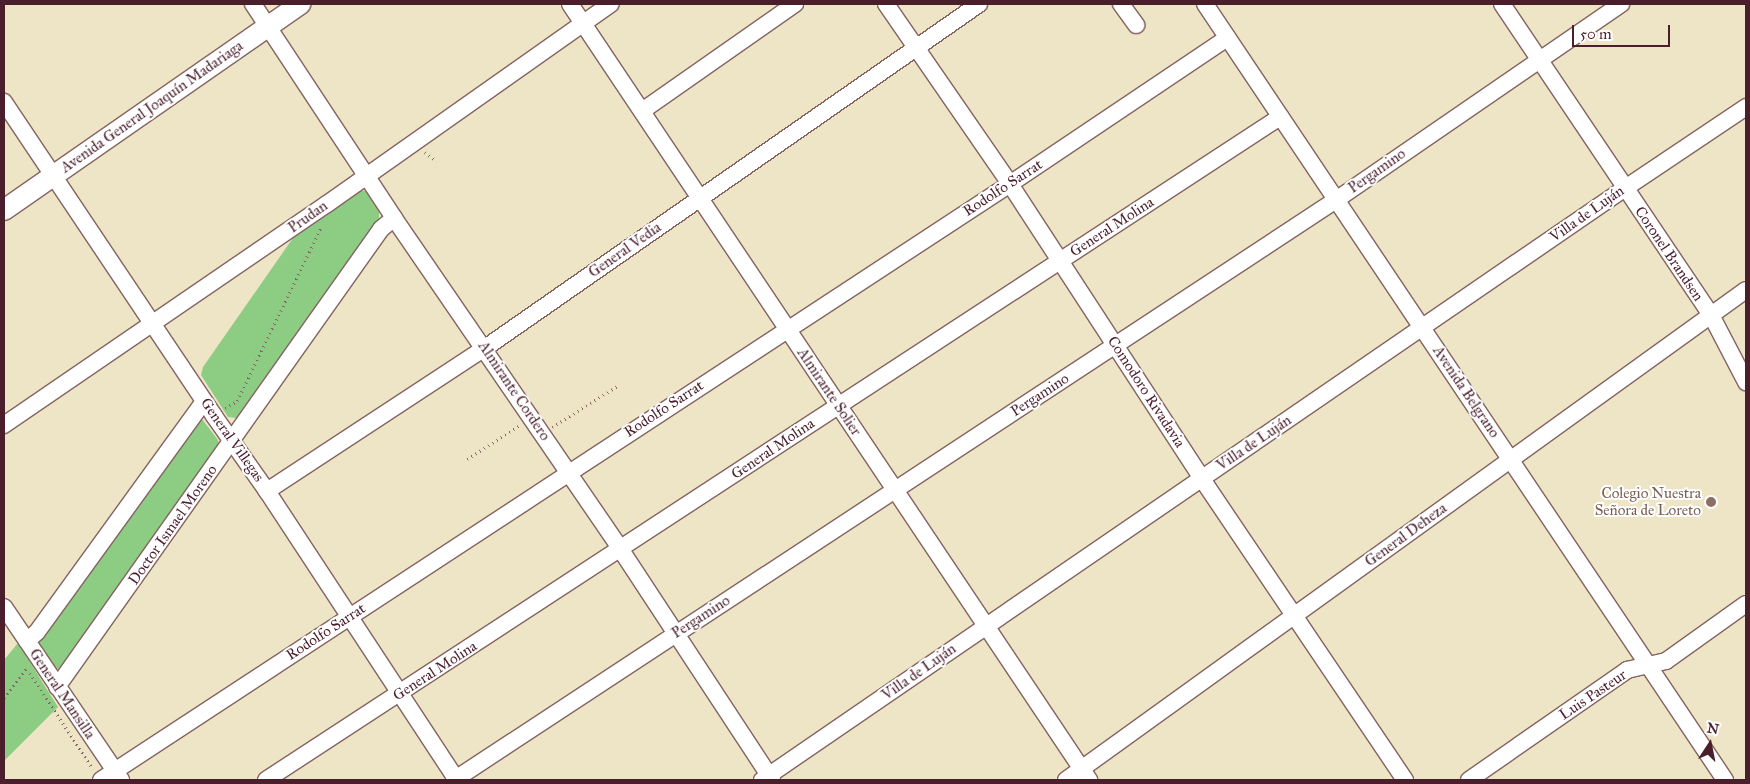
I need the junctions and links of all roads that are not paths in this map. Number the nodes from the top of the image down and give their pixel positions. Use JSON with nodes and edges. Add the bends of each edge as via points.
{"nodes":[{"id":1,"x":253,"y":4,"type":"edge"},
{"id":2,"x":300,"y":4,"type":"edge"},
{"id":3,"x":570,"y":4,"type":"edge"},
{"id":4,"x":610,"y":4,"type":"edge"},
{"id":5,"x":795,"y":4,"type":"edge"},
{"id":6,"x":886,"y":4,"type":"edge"},
{"id":7,"x":980,"y":4,"type":"edge"},
{"id":8,"x":1121,"y":4,"type":"edge"},
{"id":9,"x":1205,"y":4,"type":"edge"},
{"id":10,"x":1502,"y":4,"type":"edge"},
{"id":11,"x":1621,"y":4,"type":"edge"},
{"id":12,"x":583,"y":23,"type":"junction"},
{"id":13,"x":1136,"y":25,"type":"dead end"},
{"id":14,"x":268,"y":26,"type":"junction"},
{"id":15,"x":1228,"y":38,"type":"junction"},
{"id":16,"x":917,"y":48,"type":"junction"},
{"id":17,"x":1540,"y":59,"type":"junction"},
{"id":18,"x":4,"y":102,"type":"edge"},
{"id":19,"x":1746,"y":108,"type":"edge"},
{"id":20,"x":642,"y":111,"type":"junction"},
{"id":21,"x":1280,"y":117,"type":"junction"},
{"id":22,"x":366,"y":174,"type":"junction"},
{"id":23,"x":53,"y":175,"type":"junction"},
{"id":24,"x":1010,"y":184,"type":"junction"},
{"id":25,"x":1624,"y":189,"type":"junction"},
{"id":26,"x":700,"y":198,"type":"junction"},
{"id":27,"x":1336,"y":200,"type":"junction"},
{"id":28,"x":4,"y":210,"type":"edge"},
{"id":29,"x":394,"y":218,"type":"junction"},
{"id":30,"x":1061,"y":261,"type":"junction"},
{"id":31,"x":1746,"y":290,"type":"edge"},
{"id":32,"x":1711,"y":315,"type":"junction"},
{"id":33,"x":152,"y":323,"type":"junction"},
{"id":34,"x":787,"y":328,"type":"junction"},
{"id":35,"x":1423,"y":328,"type":"junction"},
{"id":36,"x":1116,"y":346,"type":"junction"},
{"id":37,"x":485,"y":348,"type":"junction"},
{"id":38,"x":1746,"y":382,"type":"edge"},
{"id":39,"x":204,"y":401,"type":"junction"},
{"id":40,"x":838,"y":406,"type":"junction"},
{"id":41,"x":4,"y":425,"type":"edge"},
{"id":42,"x":233,"y":441,"type":"junction"},
{"id":43,"x":1511,"y":460,"type":"junction"},
{"id":44,"x":569,"y":472,"type":"junction"},
{"id":45,"x":1202,"y":479,"type":"junction"},
{"id":46,"x":895,"y":489,"type":"junction"},
{"id":47,"x":267,"y":491,"type":"junction"},
{"id":48,"x":621,"y":550,"type":"junction"},
{"id":49,"x":1746,"y":604,"type":"edge"},
{"id":50,"x":4,"y":607,"type":"edge"},
{"id":51,"x":350,"y":616,"type":"junction"},
{"id":52,"x":1293,"y":616,"type":"junction"},
{"id":53,"x":987,"y":625,"type":"junction"},
{"id":54,"x":675,"y":634,"type":"junction"},
{"id":55,"x":27,"y":641,"type":"junction"},
{"id":56,"x":1648,"y":667,"type":"junction"},
{"id":57,"x":57,"y":687,"type":"junction"},
{"id":58,"x":402,"y":692,"type":"junction"},
{"id":59,"x":1085,"y":775,"type":"edge"},
{"id":60,"x":118,"y":776,"type":"edge"},
{"id":61,"x":768,"y":779,"type":"edge"},
{"id":62,"x":101,"y":780,"type":"edge"},
{"id":63,"x":266,"y":780,"type":"edge"},
{"id":64,"x":456,"y":780,"type":"edge"},
{"id":65,"x":1066,"y":780,"type":"edge"},
{"id":66,"x":1405,"y":780,"type":"edge"},
{"id":67,"x":1469,"y":780,"type":"edge"},
{"id":68,"x":1725,"y":780,"type":"edge"}],
"edges":[{"from":1,"to":14,"type":"street","name":"Almirante Cordero"},
{"from":2,"to":14,"type":"main road","name":"Avenida General Joaquín Madariaga"},
{"from":3,"to":12,"type":"street","name":"Almirante Solier"},
{"from":4,"to":12,"type":"street","name":"Prudan"},
{"from":5,"to":20,"type":"street"},
{"from":6,"to":16,"type":"street","name":"Comodoro Rivadavia"},
{"from":7,"to":16,"type":"street","name":"General Vedia"},
{"from":8,"to":13,"type":"street"},
{"from":9,"to":15,"type":"street","name":"Avenida Belgrano"},
{"from":10,"to":17,"type":"street","name":"Coronel Brandsen"},
{"from":11,"to":17,"type":"street","name":"Pergamino"},
{"from":12,"to":20,"type":"street","name":"Almirante Solier"},
{"from":12,"to":22,"type":"street","name":"Prudan"},
{"from":14,"to":22,"type":"street","name":"Almirante Cordero"},
{"from":14,"to":23,"type":"main road","name":"Avenida General Joaquín Madariaga"},
{"from":15,"to":21,"type":"street","name":"Avenida Belgrano"},
{"from":15,"to":24,"type":"street","name":"Rodolfo Sarrat"},
{"from":16,"to":24,"type":"street","name":"Comodoro Rivadavia"},
{"from":16,"to":26,"type":"street","name":"General Vedia"},
{"from":17,"to":25,"type":"street","name":"Coronel Brandsen"},
{"from":17,"to":27,"type":"street","name":"Pergamino"},
{"from":18,"to":23,"type":"street","name":"General Villegas"},
{"from":19,"to":25,"type":"street","name":"Villa de Luján"},
{"from":20,"to":26,"type":"street","name":"Almirante Solier"},
{"from":21,"to":27,"type":"street","name":"Avenida Belgrano"},
{"from":21,"to":30,"type":"street","name":"General Molina"},
{"from":22,"to":29,"type":"street","name":"Almirante Cordero"},
{"from":22,"to":33,"type":"street","name":"Prudan"},
{"from":23,"to":28,"type":"main road","name":"Avenida General Joaquín Madariaga"},
{"from":23,"to":33,"type":"street","name":"General Villegas"},
{"from":24,"to":30,"type":"street","name":"Comodoro Rivadavia"},
{"from":24,"to":34,"type":"street","name":"Rodolfo Sarrat"},
{"from":25,"to":32,"type":"street","name":"Coronel Brandsen"},
{"from":25,"to":35,"type":"street","name":"Villa de Luján"},
{"from":26,"to":34,"type":"street","name":"Almirante Solier"},
{"from":26,"to":37,"type":"street","name":"General Vedia"},
{"from":27,"to":35,"type":"street","name":"Avenida Belgrano"},
{"from":27,"to":36,"type":"street","name":"Pergamino"},
{"from":29,"to":37,"type":"street","name":"Almirante Cordero"},
{"from":29,"to":42,"type":"street","name":"Doctor Ismael Moreno","via":[[381,228]]},
{"from":30,"to":36,"type":"street","name":"Comodoro Rivadavia"},
{"from":30,"to":40,"type":"street","name":"General Molina"},
{"from":31,"to":32,"type":"street","name":"General Deheza"},
{"from":32,"to":38,"type":"street","name":"Coronel Brandsen"},
{"from":32,"to":43,"type":"street","name":"General Deheza"},
{"from":33,"to":39,"type":"street","name":"General Villegas"},
{"from":33,"to":41,"type":"street","name":"Prudan"},
{"from":34,"to":40,"type":"street","name":"Almirante Solier"},
{"from":34,"to":44,"type":"street","name":"Rodolfo Sarrat"},
{"from":35,"to":43,"type":"street","name":"Avenida Belgrano"},
{"from":35,"to":45,"type":"street","name":"Villa de Luján"},
{"from":36,"to":45,"type":"street","name":"Comodoro Rivadavia"},
{"from":36,"to":46,"type":"street","name":"Pergamino"},
{"from":37,"to":44,"type":"street","name":"Almirante Cordero"},
{"from":37,"to":47,"type":"street","name":"General Vedia"},
{"from":39,"to":42,"type":"street","name":"General Villegas"},
{"from":39,"to":55,"type":"street","via":[[37,632]]},
{"from":40,"to":46,"type":"street","name":"Almirante Solier"},
{"from":40,"to":48,"type":"street","name":"General Molina"},
{"from":42,"to":47,"type":"street","name":"General Villegas"},
{"from":42,"to":57,"type":"street","name":"Doctor Ismael Moreno"},
{"from":43,"to":52,"type":"street","name":"General Deheza"},
{"from":43,"to":56,"type":"street","name":"Avenida Belgrano"},
{"from":44,"to":48,"type":"street","name":"Almirante Cordero"},
{"from":44,"to":51,"type":"street","name":"Rodolfo Sarrat"},
{"from":45,"to":52,"type":"street","name":"Comodoro Rivadavia"},
{"from":45,"to":53,"type":"street","name":"Villa de Luján"},
{"from":46,"to":53,"type":"street","name":"Almirante Solier"},
{"from":46,"to":54,"type":"street","name":"Pergamino"},
{"from":47,"to":51,"type":"street","name":"General Villegas"},
{"from":48,"to":54,"type":"street","name":"Almirante Cordero"},
{"from":48,"to":58,"type":"street","name":"General Molina"},
{"from":49,"to":56,"type":"street","name":"Luis Pasteur","via":[[1666,661]]},
{"from":50,"to":55,"type":"street","name":"General Mansilla"},
{"from":51,"to":58,"type":"street","name":"General Villegas"},
{"from":51,"to":60,"type":"street","name":"Rodolfo Sarrat"},
{"from":52,"to":59,"type":"street","name":"General Deheza"},
{"from":52,"to":66,"type":"street","name":"Comodoro Rivadavia"},
{"from":53,"to":59,"type":"street","name":"Almirante Solier"},
{"from":53,"to":61,"type":"street","name":"Villa de Luján"},
{"from":54,"to":61,"type":"street","name":"Almirante Cordero"},
{"from":54,"to":64,"type":"street","name":"Pergamino"},
{"from":55,"to":57,"type":"street","name":"General Mansilla"},
{"from":56,"to":67,"type":"street","name":"Luis Pasteur","via":[[1627,670]]},
{"from":56,"to":68,"type":"street","name":"Avenida Belgrano"},
{"from":57,"to":60,"type":"street","name":"General Mansilla"},
{"from":58,"to":63,"type":"street","name":"General Molina"},
{"from":58,"to":64,"type":"street","name":"General Villegas"},
{"from":59,"to":65,"type":"street","name":"General Deheza"},
{"from":60,"to":62,"type":"street","name":"Rodolfo Sarrat"}]}
